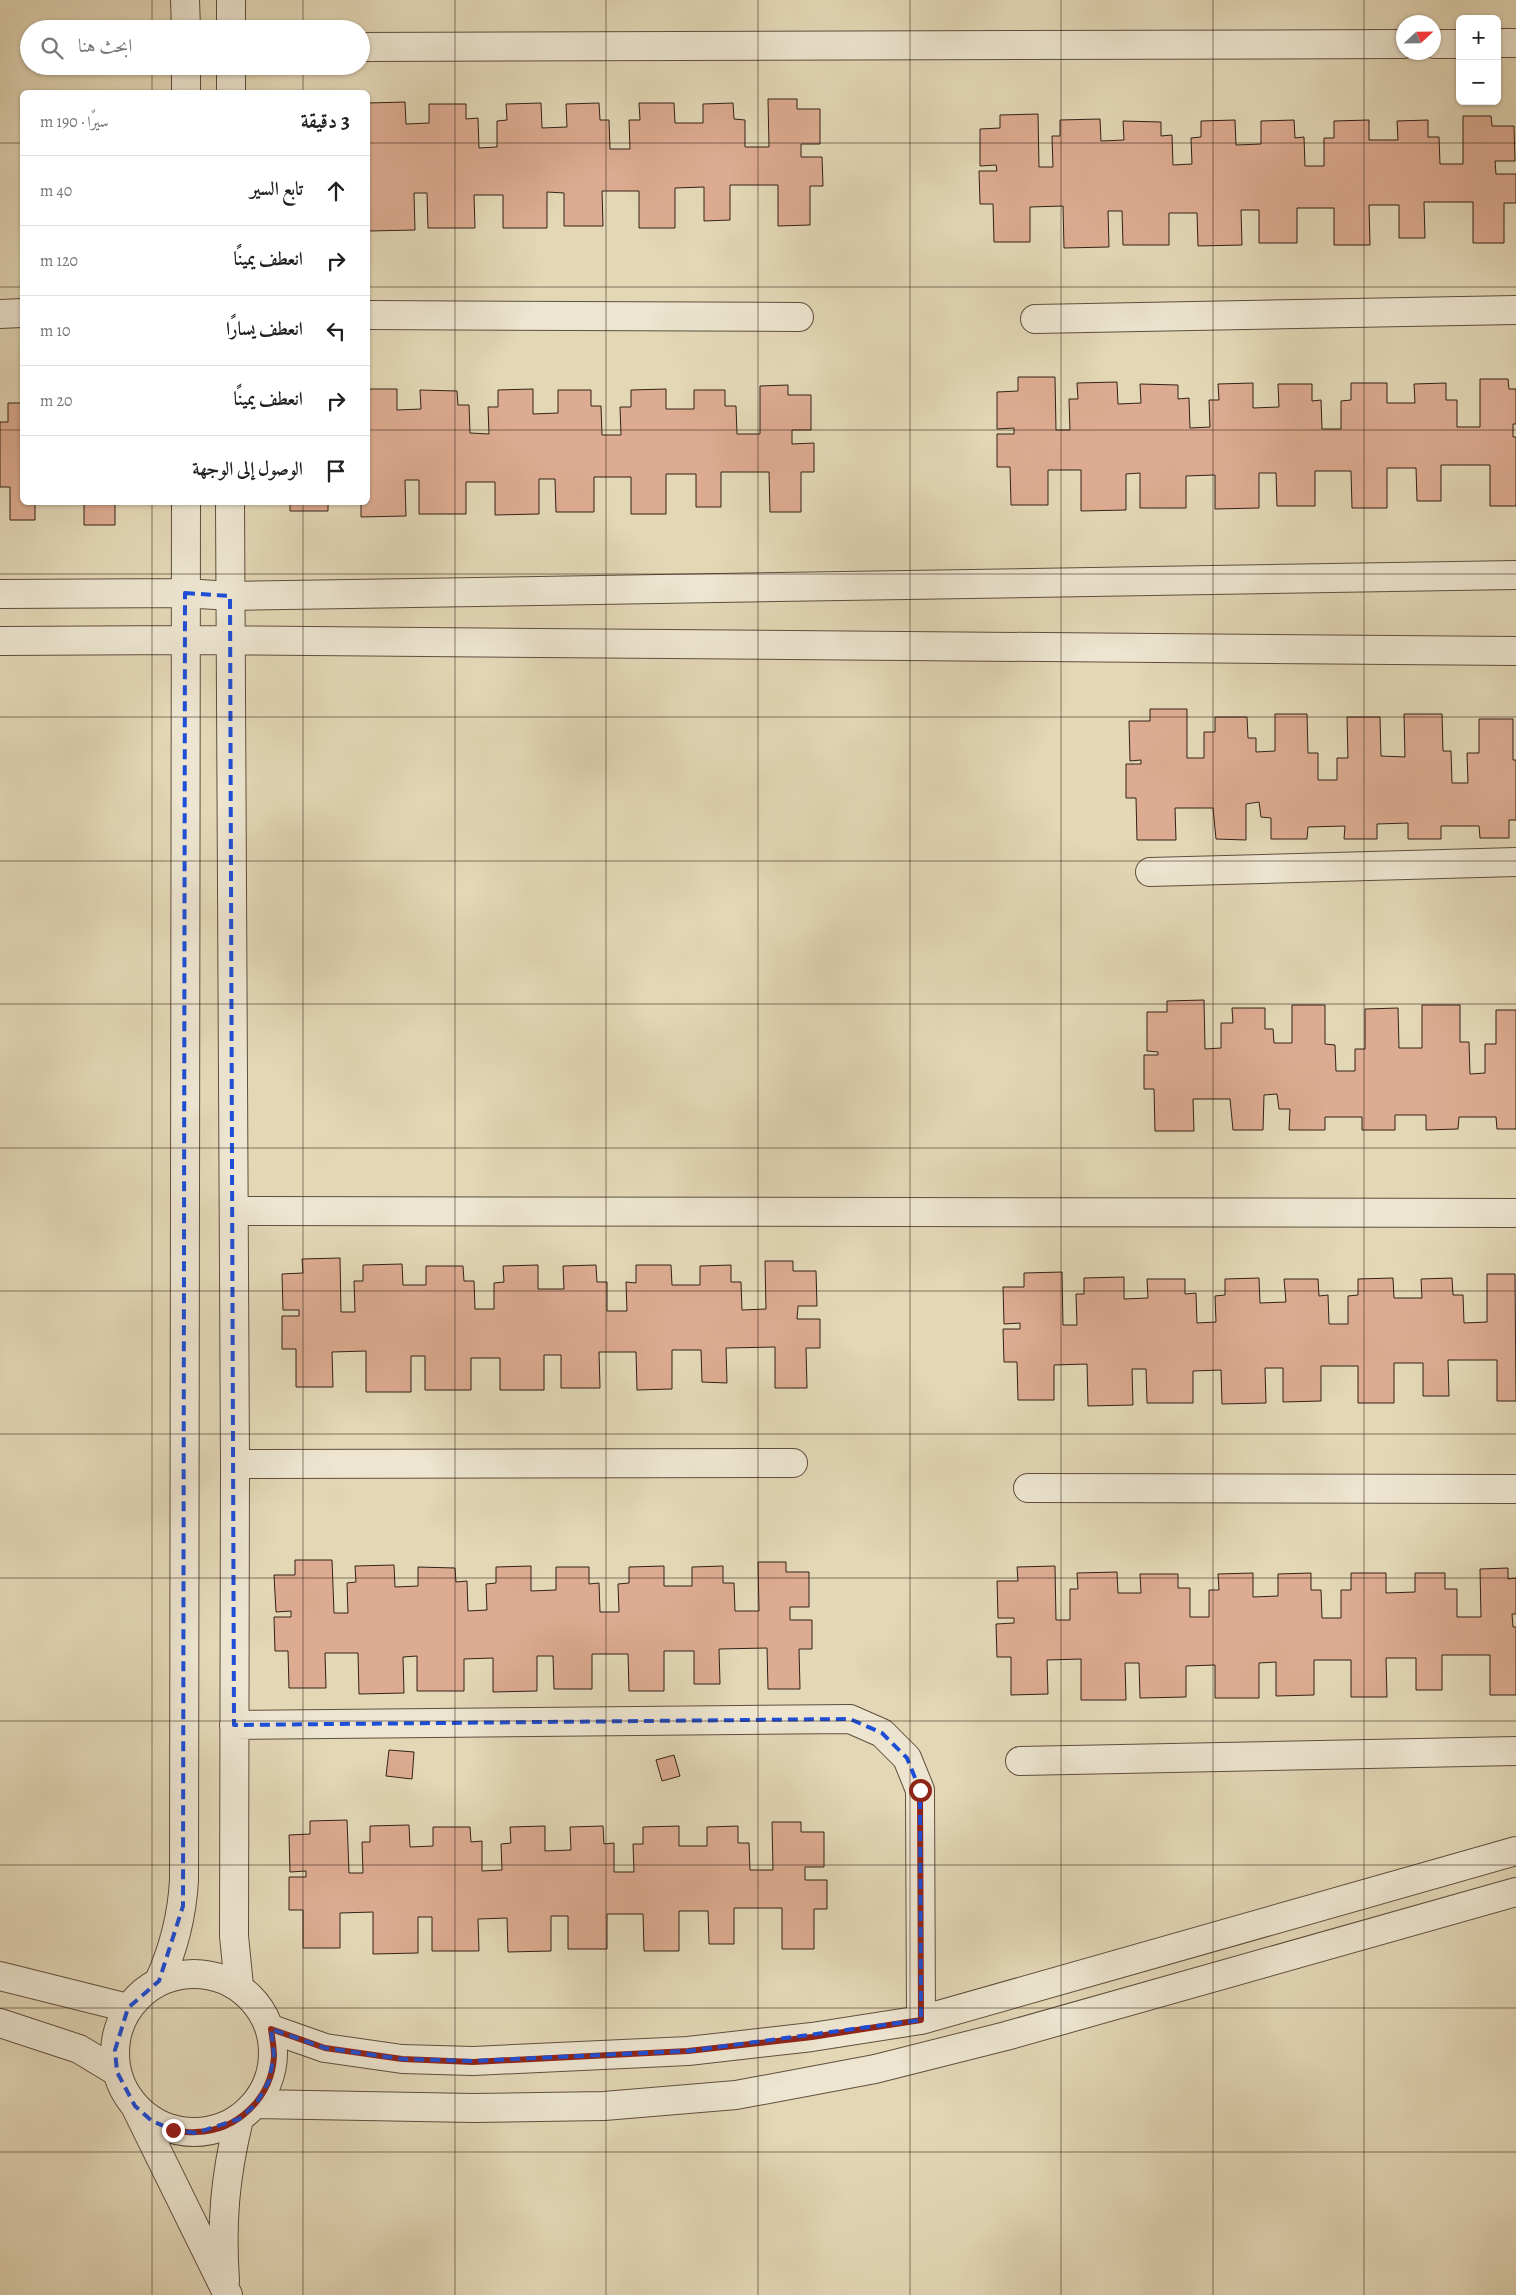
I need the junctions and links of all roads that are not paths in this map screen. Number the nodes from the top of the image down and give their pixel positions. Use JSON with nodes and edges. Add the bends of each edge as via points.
{"nodes":[{"id":1,"x":186,"y":0,"type":"edge"},
{"id":2,"x":231,"y":0,"type":"edge"},
{"id":3,"x":186,"y":20,"type":"edge"},
{"id":4,"x":231,"y":20,"type":"edge"},
{"id":5,"x":1501,"y":43,"type":"edge"},
{"id":6,"x":1516,"y":43,"type":"edge"},
{"id":7,"x":1396,"y":44,"type":"edge"},
{"id":8,"x":1441,"y":44,"type":"edge"},
{"id":9,"x":1456,"y":44,"type":"edge"},
{"id":10,"x":370,"y":47,"type":"edge"},
{"id":11,"x":186,"y":75,"type":"edge"},
{"id":12,"x":231,"y":75,"type":"edge"},
{"id":13,"x":186,"y":90,"type":"edge"},
{"id":14,"x":231,"y":90,"type":"edge"},
{"id":15,"x":1516,"y":310,"type":"edge"},
{"id":16,"x":20,"y":313,"type":"edge"},
{"id":17,"x":0,"y":314,"type":"edge"},
{"id":18,"x":370,"y":315,"type":"edge"},
{"id":19,"x":799,"y":317,"type":"dead end"},
{"id":20,"x":1035,"y":319,"type":"dead end"},
{"id":21,"x":186,"y":505,"type":"edge"},
{"id":22,"x":230,"y":505,"type":"edge"},
{"id":23,"x":1516,"y":575,"type":"edge"},
{"id":24,"x":0,"y":594,"type":"edge"},
{"id":25,"x":185,"y":594,"type":"junction"},
{"id":26,"x":230,"y":596,"type":"junction"},
{"id":27,"x":185,"y":640,"type":"junction"},
{"id":28,"x":0,"y":641,"type":"edge"},
{"id":29,"x":230,"y":641,"type":"junction"},
{"id":30,"x":1516,"y":651,"type":"edge"},
{"id":31,"x":1516,"y":862,"type":"edge"},
{"id":32,"x":1150,"y":872,"type":"dead end"},
{"id":33,"x":234,"y":1211,"type":"junction"},
{"id":34,"x":1516,"y":1213,"type":"edge"},
{"id":35,"x":793,"y":1463,"type":"dead end"},
{"id":36,"x":235,"y":1464,"type":"junction"},
{"id":37,"x":1028,"y":1488,"type":"dead end"},
{"id":38,"x":1516,"y":1489,"type":"edge"},
{"id":39,"x":234,"y":1725,"type":"junction"},
{"id":40,"x":1516,"y":1750,"type":"edge"},
{"id":41,"x":1020,"y":1760,"type":"dead end"},
{"id":42,"x":1516,"y":1851,"type":"edge"},
{"id":43,"x":1516,"y":1892,"type":"edge"},
{"id":44,"x":0,"y":1976,"type":"edge"},
{"id":45,"x":159,"y":1981,"type":"junction"},
{"id":46,"x":239,"y":1986,"type":"junction"},
{"id":47,"x":128,"y":2008,"type":"junction"},
{"id":48,"x":921,"y":2020,"type":"junction"},
{"id":49,"x":0,"y":2023,"type":"edge"},
{"id":50,"x":271,"y":2029,"type":"junction"},
{"id":51,"x":117,"y":2072,"type":"junction"},
{"id":52,"x":135,"y":2106,"type":"junction"},
{"id":53,"x":248,"y":2112,"type":"junction"},
{"id":54,"x":227,"y":2292,"type":"edge"}],
"edges":[{"from":1,"to":3,"type":"street"},
{"from":2,"to":4,"type":"street"},
{"from":5,"to":6,"type":"street"},
{"from":7,"to":10,"type":"street"},
{"from":8,"to":9,"type":"street"},
{"from":11,"to":13,"type":"street"},
{"from":12,"to":14,"type":"street"},
{"from":15,"to":20,"type":"street"},
{"from":16,"to":17,"type":"street"},
{"from":18,"to":19,"type":"street"},
{"from":21,"to":25,"type":"street"},
{"from":22,"to":26,"type":"street"},
{"from":23,"to":26,"type":"street"},
{"from":24,"to":25,"type":"street"},
{"from":25,"to":26,"type":"street"},
{"from":25,"to":27,"type":"street"},
{"from":26,"to":29,"type":"street"},
{"from":27,"to":28,"type":"street"},
{"from":27,"to":29,"type":"street"},
{"from":27,"to":45,"type":"street","via":[[184,1880],[178,1931]]},
{"from":29,"to":30,"type":"street"},
{"from":29,"to":33,"type":"street"},
{"from":31,"to":32,"type":"street"},
{"from":33,"to":34,"type":"street"},
{"from":33,"to":36,"type":"street"},
{"from":35,"to":36,"type":"street"},
{"from":36,"to":39,"type":"street"},
{"from":37,"to":38,"type":"street"},
{"from":39,"to":46,"type":"street","via":[[234,1936]]},
{"from":39,"to":48,"type":"street","via":[[850,1719],[882,1733],[907,1758],[920,1790]]},
{"from":40,"to":41,"type":"street"},
{"from":42,"to":48,"type":"street"},
{"from":43,"to":53,"type":"street","via":[[1006,2036],[875,2069],[736,2095],[604,2106]]},
{"from":44,"to":47,"type":"street"},
{"from":45,"to":46,"type":"street","via":[[195,1973],[213,1975]]},
{"from":45,"to":47,"type":"street","via":[[142,1992]]},
{"from":46,"to":50,"type":"street","via":[[258,2005]]},
{"from":47,"to":51,"type":"street","via":[[118,2028]]},
{"from":48,"to":50,"type":"street","via":[[688,2051],[473,2062],[402,2059],[325,2048]]},
{"from":49,"to":51,"type":"street","via":[[79,2049]]},
{"from":50,"to":53,"type":"street","via":[[274,2055],[269,2081]]},
{"from":51,"to":52,"type":"street"},
{"from":52,"to":53,"type":"street","via":[[152,2121],[173,2130],[196,2132],[218,2129]]},
{"from":52,"to":54,"type":"street"},
{"from":53,"to":54,"type":"street","via":[[229,2161],[223,2204]]}]}
